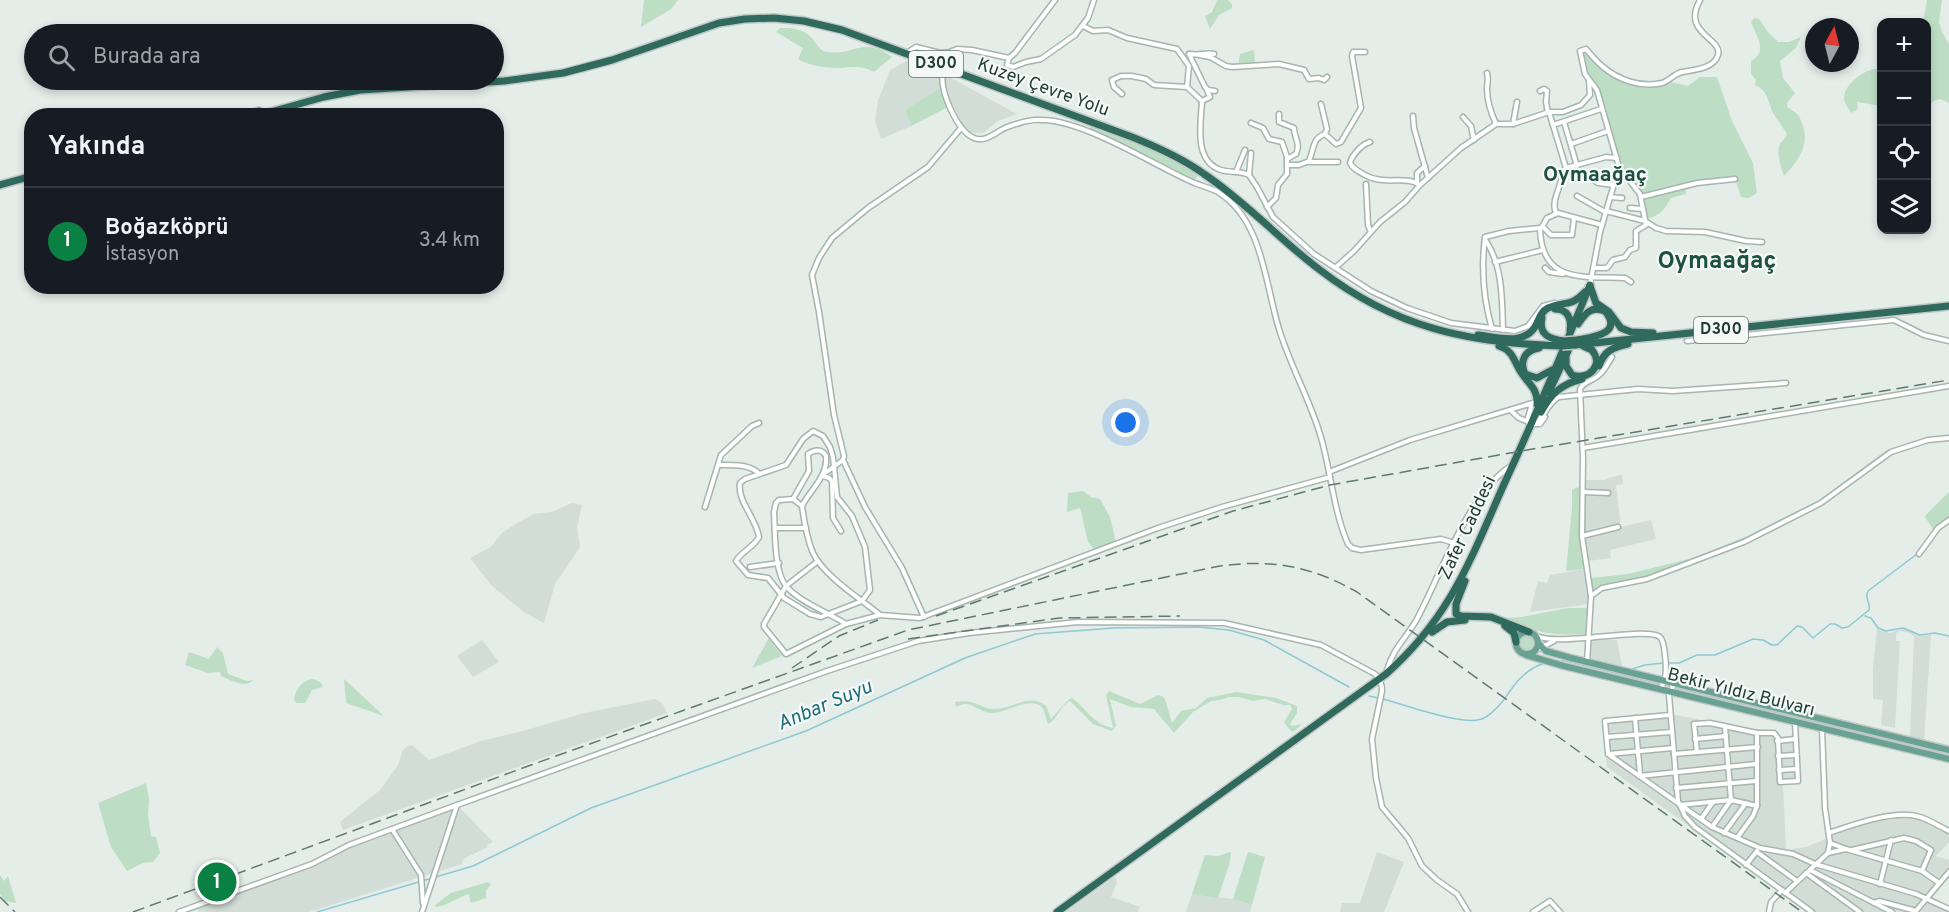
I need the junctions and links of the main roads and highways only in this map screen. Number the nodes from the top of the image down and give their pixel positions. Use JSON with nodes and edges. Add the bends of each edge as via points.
{"nodes":[{"id":1,"x":504,"y":78,"type":"edge"},
{"id":2,"x":504,"y":81,"type":"edge"},
{"id":3,"x":344,"y":90,"type":"edge"},
{"id":4,"x":360,"y":90,"type":"edge"},
{"id":5,"x":271,"y":108,"type":"edge"},
{"id":6,"x":285,"y":108,"type":"edge"},
{"id":7,"x":24,"y":180,"type":"edge"},
{"id":8,"x":0,"y":187,"type":"edge"},
{"id":9,"x":1590,"y":285,"type":"junction"},
{"id":10,"x":1949,"y":305,"type":"edge"},
{"id":11,"x":1578,"y":324,"type":"junction"},
{"id":12,"x":1445,"y":332,"type":"junction"},
{"id":13,"x":1468,"y":334,"type":"junction"},
{"id":14,"x":1659,"y":335,"type":"junction"},
{"id":15,"x":1576,"y":343,"type":"junction"},
{"id":16,"x":1565,"y":345,"type":"junction"},
{"id":17,"x":1556,"y":366,"type":"junction"},
{"id":18,"x":1536,"y":418,"type":"junction"},
{"id":19,"x":1465,"y":581,"type":"junction"},
{"id":20,"x":1432,"y":632,"type":"junction"},
{"id":21,"x":1516,"y":642,"type":"junction"},
{"id":22,"x":1536,"y":642,"type":"junction"},
{"id":23,"x":1526,"y":655,"type":"junction"},
{"id":24,"x":1380,"y":680,"type":"junction"},
{"id":25,"x":1357,"y":698,"type":"junction"},
{"id":26,"x":1949,"y":750,"type":"edge"},
{"id":27,"x":1949,"y":759,"type":"edge"},
{"id":28,"x":1057,"y":912,"type":"edge"},
{"id":29,"x":1065,"y":912,"type":"edge"}],
"edges":[{"from":1,"to":13,"type":"highway","name":"Kuzey Çevre Yolu","number":"D300","via":[[587,64],[709,22],[744,16],[813,19],[910,51],[1173,151],[1220,181],[1310,258],[1348,285],[1406,315]]},
{"from":2,"to":12,"type":"highway","name":"Kuzey Çevre Yolu","number":"D300","via":[[563,73],[612,60],[728,21],[774,18],[842,30],[1171,154],[1218,183],[1345,288],[1399,316]]},
{"from":3,"to":5,"type":"highway"},
{"from":4,"to":6,"type":"highway","name":"Kuzey Çevre Yolu","number":"D300"},
{"from":7,"to":8,"type":"highway"},
{"from":9,"to":11,"type":"highway","via":[[1590,296]]},
{"from":9,"to":13,"type":"highway","via":[[1573,302],[1543,311],[1523,337]]},
{"from":9,"to":14,"type":"highway","via":[[1596,303],[1610,312],[1621,328]]},
{"from":9,"to":16,"type":"highway"},
{"from":10,"to":14,"type":"highway","number":"D300"},
{"from":11,"to":15,"type":"highway","via":[[1587,312],[1595,309],[1605,311],[1610,322],[1604,334]]},
{"from":11,"to":16,"type":"highway"},
{"from":12,"to":16,"type":"highway","name":"Kuzey Çevre Yolu","number":"D300","via":[[1506,344]]},
{"from":12,"to":18,"type":"highway","via":[[1508,350],[1534,388]]},
{"from":13,"to":16,"type":"highway","name":"Kuzey Çevre Yolu","number":"D300"},
{"from":14,"to":15,"type":"highway","number":"D300"},
{"from":14,"to":18,"type":"highway","via":[[1608,350],[1594,374],[1562,386]]},
{"from":15,"to":16,"type":"highway","number":"D300","bridge":true},
{"from":15,"to":16,"type":"highway","via":[[1594,352],[1597,363],[1591,373],[1580,377],[1570,373],[1565,364]]},
{"from":16,"to":16,"type":"highway","via":[[1542,330],[1545,312],[1560,309],[1568,315],[1571,323]]},
{"from":16,"to":17,"type":"highway","name":"Zafer Caddesi"},
{"from":16,"to":17,"type":"highway","via":[[1530,350],[1522,363],[1526,374],[1533,378],[1542,377]]},
{"from":16,"to":18,"type":"highway","name":"Zafer Caddesi"},
{"from":17,"to":18,"type":"highway","name":"Zafer Caddesi"},
{"from":18,"to":19,"type":"highway","name":"Zafer Caddesi"},
{"from":18,"to":24,"type":"highway","name":"Zafer Caddesi","via":[[1452,597],[1416,646]]},
{"from":19,"to":20,"type":"highway","name":"Zafer Caddesi"},
{"from":19,"to":22,"type":"highway","via":[[1456,614],[1491,617]]},
{"from":20,"to":21,"type":"highway","via":[[1453,620],[1488,620],[1508,627]]},
{"from":20,"to":24,"type":"highway","name":"Zafer Caddesi","via":[[1410,657]]},
{"from":21,"to":22,"type":"main road","via":[[1521,634]]},
{"from":21,"to":23,"type":"main road","via":[[1518,651]]},
{"from":22,"to":23,"type":"main road"},
{"from":22,"to":26,"type":"main road","name":"Bekir Yıldız Bulvarı","via":[[1552,653]]},
{"from":23,"to":27,"type":"main road","name":"Bekir Yıldız Bulvarı"},
{"from":24,"to":25,"type":"highway","name":"Zafer Caddesi"},
{"from":25,"to":28,"type":"highway"},
{"from":25,"to":29,"type":"highway"}]}
